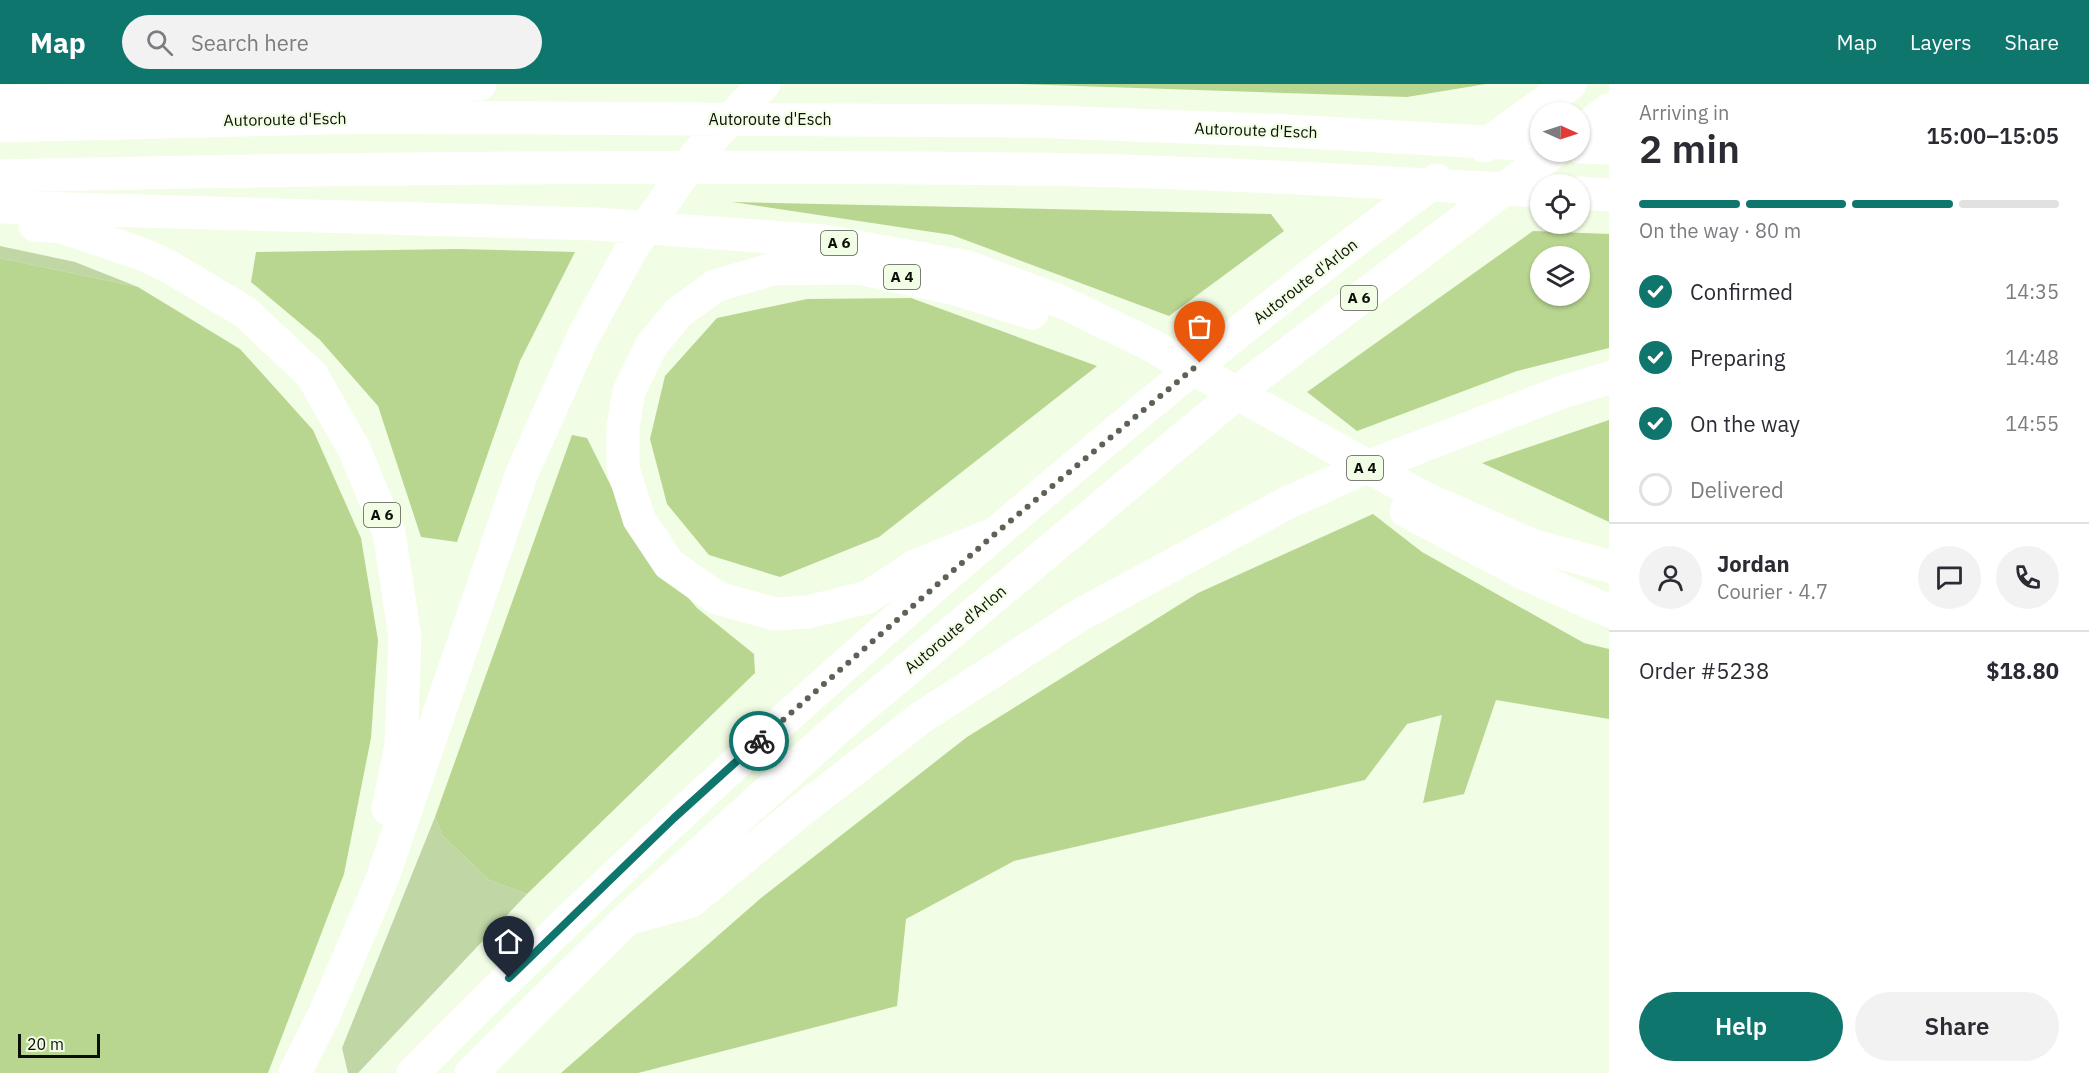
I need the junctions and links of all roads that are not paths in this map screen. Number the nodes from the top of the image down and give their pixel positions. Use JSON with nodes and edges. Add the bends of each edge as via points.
{"nodes":[{"id":1,"x":480,"y":84,"type":"edge"},
{"id":2,"x":764,"y":84,"type":"edge"},
{"id":3,"x":1569,"y":84,"type":"edge"},
{"id":4,"x":0,"y":102,"type":"edge"},
{"id":5,"x":1609,"y":110,"type":"edge"},
{"id":6,"x":1590,"y":124,"type":"edge"},
{"id":7,"x":0,"y":126,"type":"edge"},
{"id":8,"x":1530,"y":144,"type":"edge"},
{"id":9,"x":1590,"y":147,"type":"edge"},
{"id":10,"x":1609,"y":148,"type":"edge"},
{"id":11,"x":1539,"y":162,"type":"edge"},
{"id":12,"x":0,"y":176,"type":"edge"},
{"id":13,"x":1530,"y":190,"type":"edge"},
{"id":14,"x":1590,"y":194,"type":"edge"},
{"id":15,"x":1609,"y":195,"type":"edge"},
{"id":16,"x":0,"y":207,"type":"edge"},
{"id":17,"x":0,"y":222,"type":"edge"},
{"id":18,"x":1609,"y":378,"type":"edge"},
{"id":19,"x":996,"y":533,"type":"junction"},
{"id":20,"x":1609,"y":566,"type":"edge"},
{"id":21,"x":1609,"y":611,"type":"edge"},
{"id":22,"x":627,"y":919,"type":"junction"},
{"id":23,"x":324,"y":1015,"type":"junction"},
{"id":24,"x":295,"y":1073,"type":"edge"},
{"id":25,"x":412,"y":1073,"type":"edge"},
{"id":26,"x":471,"y":1073,"type":"edge"}],
"edges":[{"from":1,"to":4,"type":"highway"},
{"from":2,"to":23,"type":"highway","number":"A 6","via":[[698,154],[632,248],[583,337],[522,473],[381,882]]},
{"from":3,"to":19,"type":"highway","name":"Autoroute d'Arlon","via":[[1391,214],[1218,348]]},
{"from":5,"to":6,"type":"highway"},
{"from":7,"to":8,"type":"highway","name":"Autoroute d'Esch","via":[[365,117],[1016,121]]},
{"from":9,"to":10,"type":"highway"},
{"from":11,"to":22,"type":"highway","name":"Autoroute d'Arlon","number":"A 6","via":[[1210,414],[847,720]]},
{"from":12,"to":13,"type":"highway","via":[[371,168],[1025,169]]},
{"from":14,"to":15,"type":"highway"},
{"from":16,"to":20,"type":"highway","number":"A 6","via":[[595,224],[824,241],[968,267],[1060,301],[1149,344],[1426,498],[1534,546]]},
{"from":17,"to":23,"type":"highway","number":"A 6","via":[[62,227],[142,254],[245,312],[312,375],[354,450],[389,533],[405,637],[401,745],[384,830]]},
{"from":18,"to":22,"type":"highway","number":"A 4","via":[[1562,392],[1360,470],[1285,504],[1080,615],[922,717],[691,901]]},
{"from":19,"to":21,"type":"highway","number":"A 4","via":[[915,566],[868,597],[808,612],[774,614],[717,598],[669,564],[639,519],[623,468],[623,427],[629,391],[651,346],[678,313],[715,286],[773,269],[859,268],[957,289],[1050,319],[1121,352],[1425,522],[1523,573]]},
{"from":19,"to":25,"type":"highway","name":"Autoroute d'Arlon","via":[[815,689],[674,818]]},
{"from":22,"to":26,"type":"highway","name":"Autoroute d'Arlon","number":"A 6"},
{"from":23,"to":24,"type":"highway","number":"A 6"}]}
